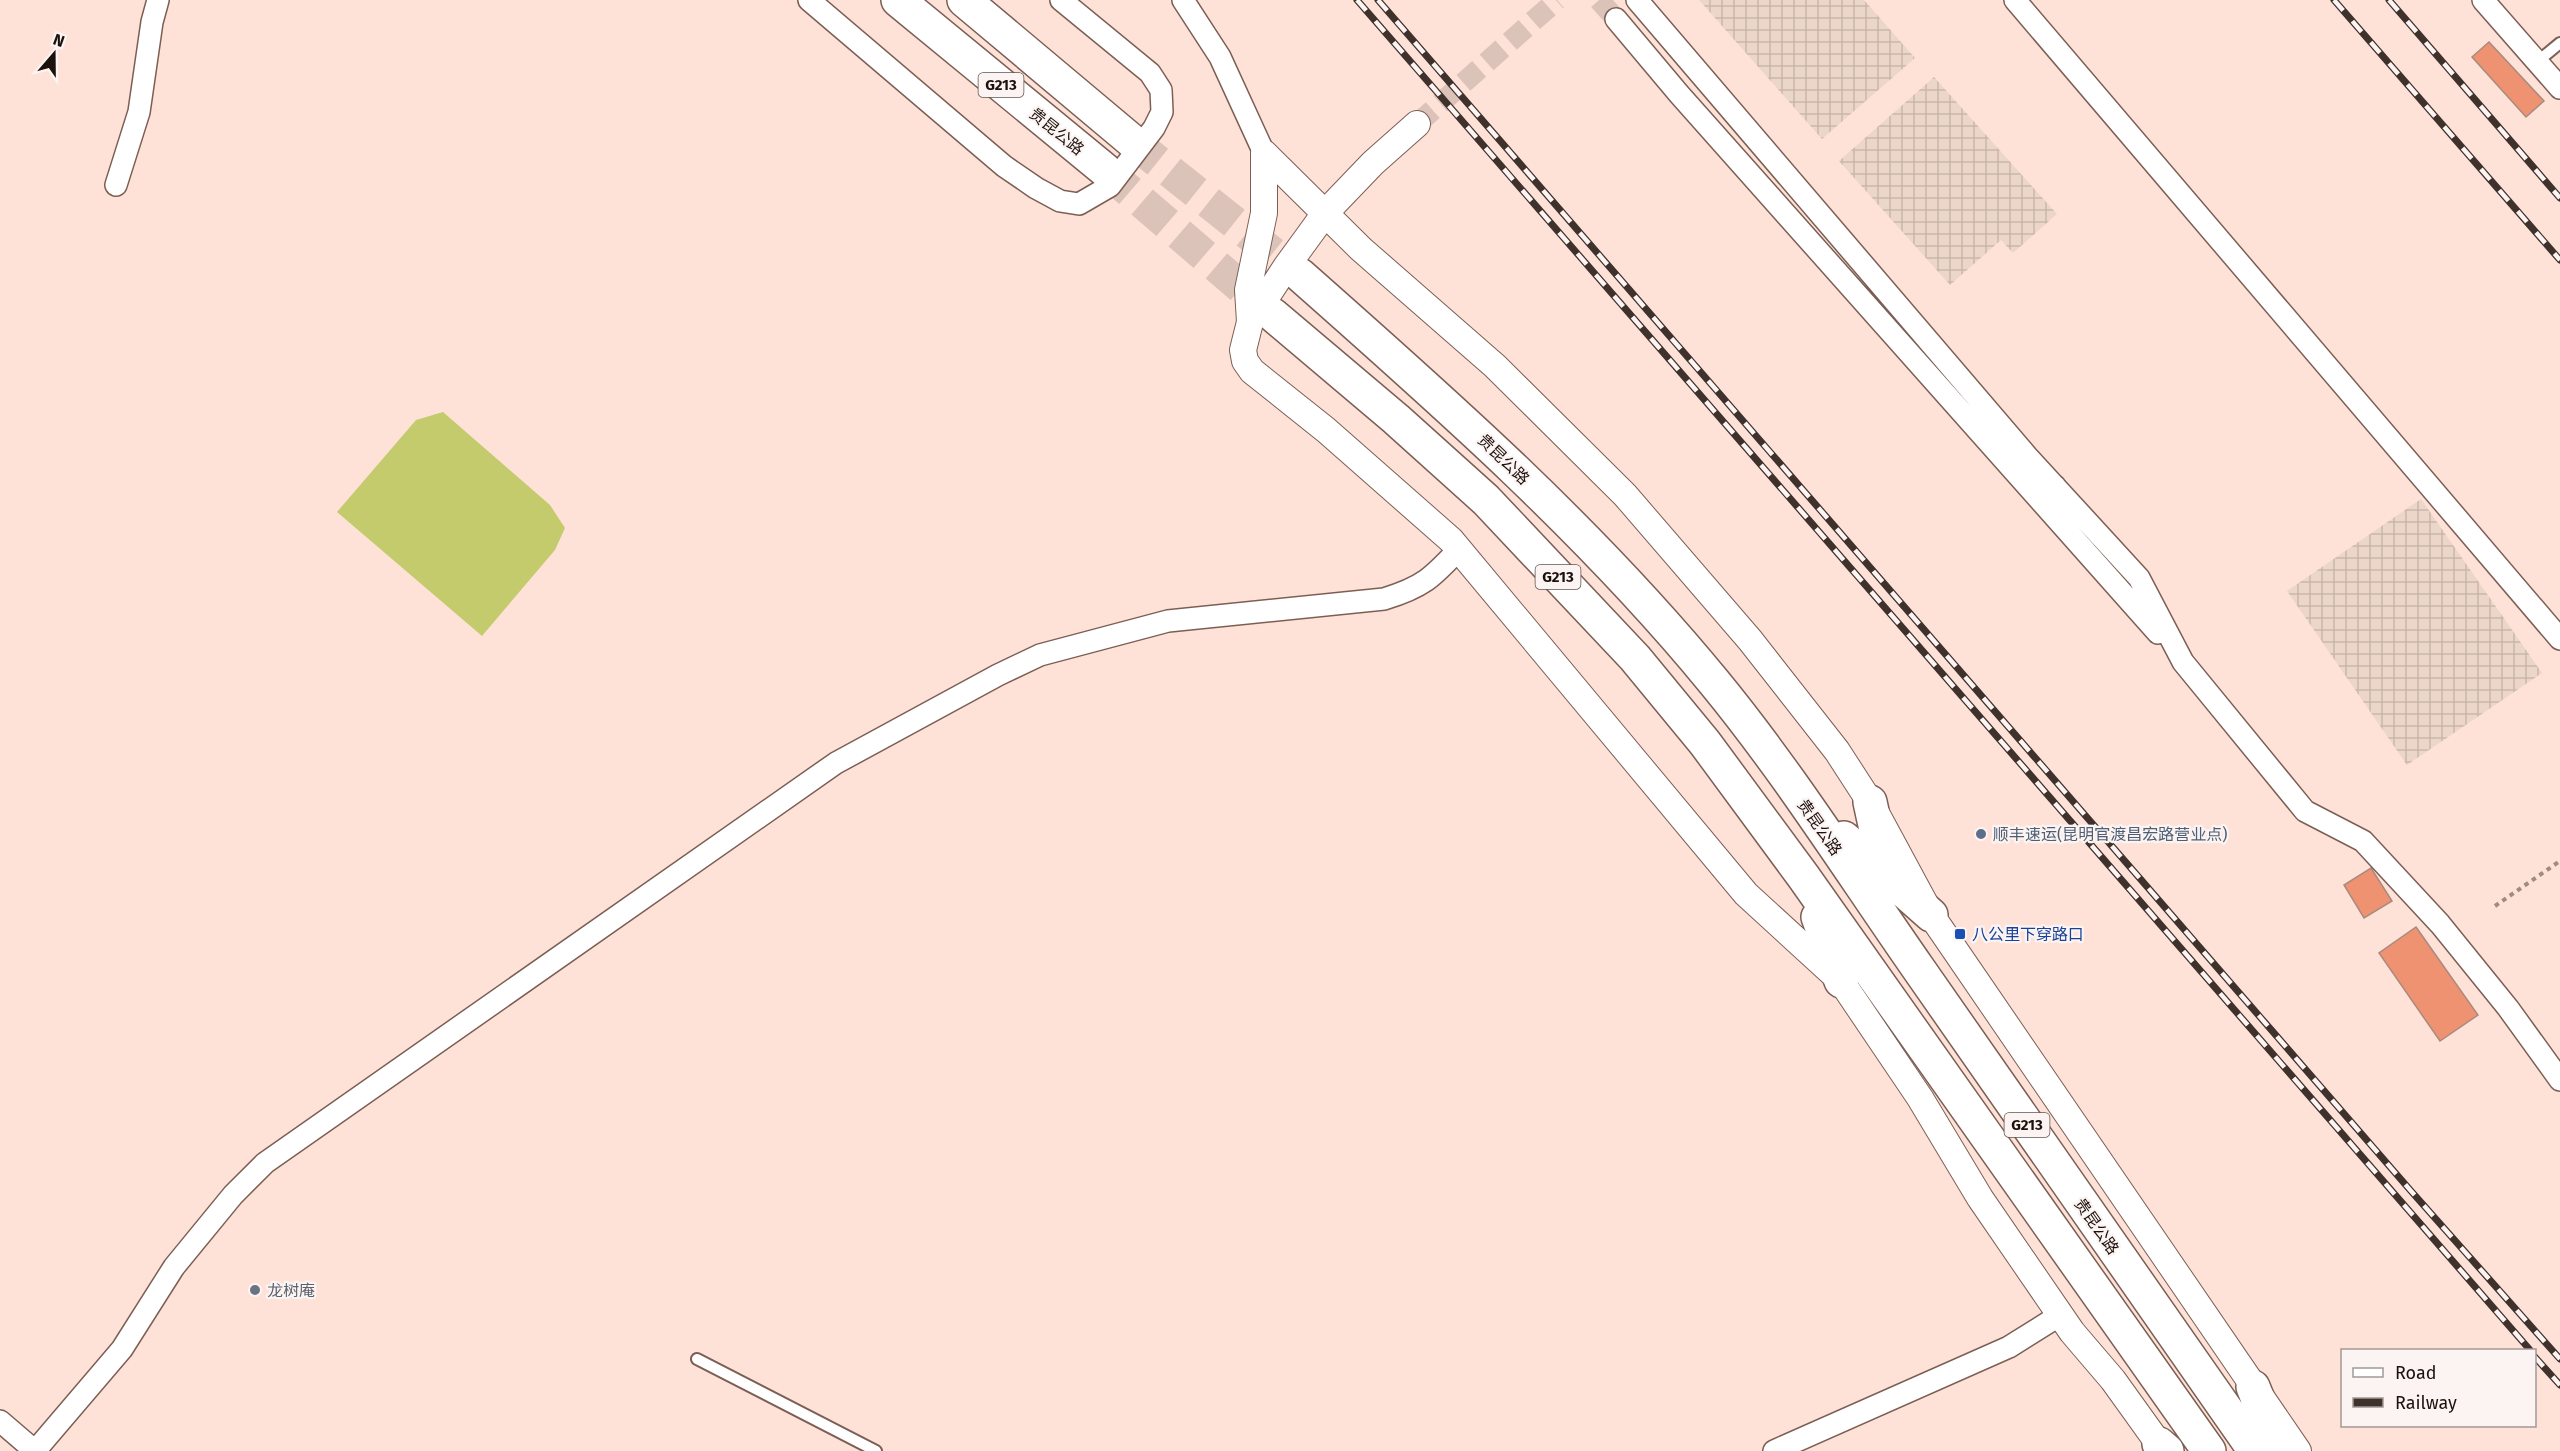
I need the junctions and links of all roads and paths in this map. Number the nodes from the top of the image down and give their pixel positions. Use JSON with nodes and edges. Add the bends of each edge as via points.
{"nodes":[{"id":1,"x":158,"y":0,"type":"edge"},
{"id":2,"x":809,"y":0,"type":"edge"},
{"id":3,"x":898,"y":0,"type":"edge"},
{"id":4,"x":964,"y":0,"type":"edge"},
{"id":5,"x":1061,"y":0,"type":"edge"},
{"id":6,"x":1183,"y":0,"type":"edge"},
{"id":7,"x":1637,"y":0,"type":"edge"},
{"id":8,"x":2015,"y":0,"type":"edge"},
{"id":9,"x":2483,"y":0,"type":"edge"},
{"id":10,"x":1616,"y":19,"type":"tunnel mouth"},
{"id":11,"x":2560,"y":43,"type":"edge"},
{"id":12,"x":2537,"y":62,"type":"junction"},
{"id":13,"x":2560,"y":88,"type":"edge"},
{"id":14,"x":1417,"y":124,"type":"tunnel mouth"},
{"id":15,"x":1132,"y":141,"type":"tunnel mouth"},
{"id":16,"x":1264,"y":153,"type":"junction"},
{"id":17,"x":1105,"y":170,"type":"tunnel mouth"},
{"id":18,"x":116,"y":185,"type":"dead end"},
{"id":19,"x":1326,"y":212,"type":"junction"},
{"id":20,"x":1300,"y":275,"type":"tunnel mouth"},
{"id":21,"x":1262,"y":318,"type":"junction"},
{"id":22,"x":2047,"y":493,"type":"junction"},
{"id":23,"x":1459,"y":549,"type":"junction"},
{"id":24,"x":2560,"y":639,"type":"edge"},
{"id":25,"x":1801,"y":799,"type":"junction"},
{"id":26,"x":1870,"y":802,"type":"junction"},
{"id":27,"x":2560,"y":861,"type":"edge"},
{"id":28,"x":1803,"y":876,"type":"junction"},
{"id":29,"x":1886,"y":876,"type":"junction"},
{"id":30,"x":2495,"y":906,"type":"dead end"},
{"id":31,"x":1931,"y":915,"type":"junction"},
{"id":32,"x":1907,"y":952,"type":"junction"},
{"id":33,"x":1841,"y":981,"type":"junction"},
{"id":34,"x":2560,"y":1080,"type":"edge"},
{"id":35,"x":2060,"y":1315,"type":"junction"},
{"id":36,"x":697,"y":1359,"type":"dead end"},
{"id":37,"x":2253,"y":1387,"type":"joint"},
{"id":38,"x":2223,"y":1406,"type":"junction"},
{"id":39,"x":0,"y":1421,"type":"edge"},
{"id":40,"x":2195,"y":1438,"type":"edge"},
{"id":41,"x":2163,"y":1449,"type":"edge"},
{"id":42,"x":2287,"y":1450,"type":"edge"},
{"id":43,"x":876,"y":1451,"type":"edge"},
{"id":44,"x":1774,"y":1451,"type":"edge"},
{"id":45,"x":2209,"y":1451,"type":"edge"},
{"id":46,"x":2255,"y":1451,"type":"edge"}],
"edges":[{"from":1,"to":18,"type":"street","via":[[139,112]]},
{"from":2,"to":5,"type":"street","via":[[1004,166],[1060,201],[1080,204],[1110,186],[1154,128],[1162,112],[1161,90],[1150,73]]},
{"from":3,"to":17,"type":"highway","name":"贵昆公路","number":"G213"},
{"from":4,"to":15,"type":"highway","number":"G213"},
{"from":6,"to":16,"type":"street","via":[[1220,57]]},
{"from":7,"to":22,"type":"street"},
{"from":8,"to":24,"type":"street"},
{"from":9,"to":12,"type":"street"},
{"from":10,"to":22,"type":"street","via":[[1679,94]]},
{"from":11,"to":12,"type":"lane"},
{"from":12,"to":13,"type":"street"},
{"from":14,"to":19,"type":"street","via":[[1372,163]]},
{"from":16,"to":19,"type":"street"},
{"from":16,"to":21,"type":"street","via":[[1264,213],[1248,290]]},
{"from":19,"to":21,"type":"street","via":[[1286,267]]},
{"from":19,"to":26,"type":"street","via":[[1361,249],[1495,366],[1625,495],[1758,649],[1838,750]]},
{"from":20,"to":25,"type":"highway","name":"贵昆公路","number":"G213","via":[[1427,386],[1590,544],[1714,682]]},
{"from":21,"to":23,"type":"street","via":[[1243,350],[1252,371],[1326,430]]},
{"from":21,"to":28,"type":"highway","number":"G213","via":[[1396,419],[1486,500],[1635,658],[1705,743]]},
{"from":22,"to":34,"type":"street","via":[[2139,578],[2182,660],[2305,811],[2363,841],[2440,924]]},
{"from":23,"to":33,"type":"street","via":[[1746,894]]},
{"from":23,"to":39,"type":"street","via":[[1432,578],[1384,599],[1168,621],[1040,655],[836,763],[266,1162],[174,1267],[122,1349],[34,1451]]},
{"from":25,"to":29,"type":"highway"},
{"from":25,"to":32,"type":"highway","name":"贵昆公路","number":"G213"},
{"from":26,"to":29,"type":"highway"},
{"from":26,"to":31,"type":"street"},
{"from":27,"to":30,"type":"path"},
{"from":28,"to":33,"type":"highway"},
{"from":28,"to":40,"type":"highway","number":"G213"},
{"from":29,"to":31,"type":"highway"},
{"from":29,"to":32,"type":"highway"},
{"from":31,"to":37,"type":"street"},
{"from":32,"to":38,"type":"highway","name":"贵昆公路","number":"G213"},
{"from":33,"to":35,"type":"street"},
{"from":35,"to":41,"type":"street","via":[[2114,1380]]},
{"from":35,"to":44,"type":"street","via":[[2009,1347]]},
{"from":36,"to":43,"type":"lane"},
{"from":37,"to":42,"type":"highway"},
{"from":38,"to":42,"type":"highway"},
{"from":38,"to":46,"type":"highway","name":"贵昆公路","number":"G213"},
{"from":40,"to":45,"type":"highway","number":"G213"}]}
